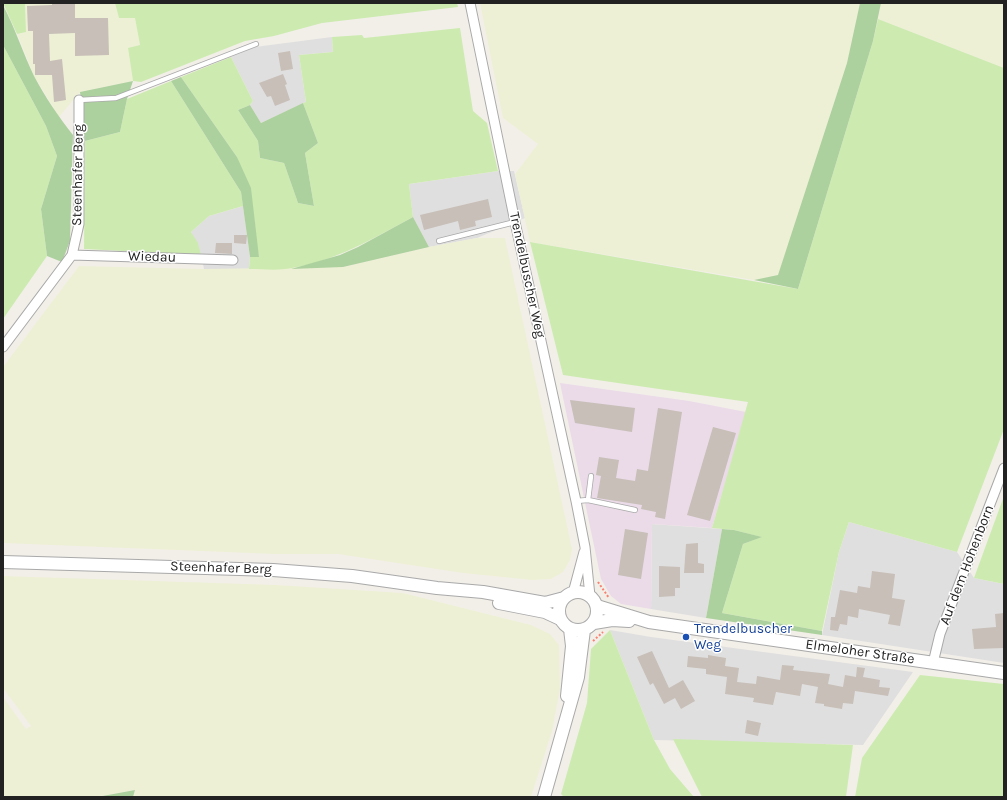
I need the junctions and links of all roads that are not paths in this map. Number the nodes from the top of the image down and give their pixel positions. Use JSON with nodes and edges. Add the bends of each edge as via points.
{"nodes":[{"id":1,"x":470,"y":3,"type":"edge"},
{"id":2,"x":256,"y":44,"type":"dead end"},
{"id":3,"x":79,"y":100,"type":"joint"},
{"id":4,"x":515,"y":222,"type":"junction"},
{"id":5,"x":439,"y":241,"type":"dead end"},
{"id":6,"x":72,"y":255,"type":"junction"},
{"id":7,"x":233,"y":260,"type":"dead end"},
{"id":8,"x":3,"y":348,"type":"edge"},
{"id":9,"x":1004,"y":468,"type":"edge"},
{"id":10,"x":591,"y":476,"type":"dead end"},
{"id":11,"x":588,"y":500,"type":"junction"},
{"id":12,"x":576,"y":501,"type":"junction"},
{"id":13,"x":635,"y":510,"type":"dead end"},
{"id":14,"x":585,"y":547,"type":"junction"},
{"id":15,"x":3,"y":562,"type":"edge"},
{"id":16,"x":437,"y":588,"type":"junction"},
{"id":17,"x":568,"y":595,"type":"junction"},
{"id":18,"x":594,"y":601,"type":"junction"},
{"id":19,"x":560,"y":619,"type":"junction"},
{"id":20,"x":646,"y":621,"type":"junction"},
{"id":21,"x":589,"y":627,"type":"junction"},
{"id":22,"x":570,"y":630,"type":"junction"},
{"id":23,"x":933,"y":663,"type":"junction"},
{"id":24,"x":1004,"y":673,"type":"edge"},
{"id":25,"x":566,"y":716,"type":"junction"},
{"id":26,"x":544,"y":797,"type":"edge"}],
"edges":[{"from":1,"to":4,"type":"street","name":"Trendelbuscher Weg"},
{"from":2,"to":3,"type":"lane","via":[[116,98]]},
{"from":3,"to":6,"type":"street","name":"Steenhafer Berg","via":[[79,224]]},
{"from":4,"to":5,"type":"lane"},
{"from":4,"to":12,"type":"street","name":"Trendelbuscher Weg"},
{"from":6,"to":7,"type":"street","name":"Wiedau"},
{"from":6,"to":8,"type":"street","name":"Steenhafer Berg"},
{"from":9,"to":23,"type":"street","name":"Auf dem Hohenborn","via":[[940,634]]},
{"from":10,"to":11,"type":"lane"},
{"from":11,"to":12,"type":"lane"},
{"from":11,"to":13,"type":"lane"},
{"from":12,"to":14,"type":"street","name":"Trendelbuscher Weg"},
{"from":14,"to":17,"type":"street","name":"Trendelbuscher Weg"},
{"from":14,"to":18,"type":"street","name":"Trendelbuscher Weg"},
{"from":15,"to":16,"type":"street","name":"Steenhafer Berg","via":[[273,570],[352,576]]},
{"from":16,"to":17,"type":"street","name":"Steenhafer Berg","via":[[483,592],[545,603]]},
{"from":16,"to":19,"type":"street","name":"Steenhafer Berg","via":[[481,600],[545,612]]},
{"from":17,"to":18,"type":"street","via":[[581,592]]},
{"from":17,"to":19,"type":"street","via":[[558,611]]},
{"from":18,"to":20,"type":"street","name":"Elmeloher Straße"},
{"from":18,"to":21,"type":"street","via":[[597,618]]},
{"from":19,"to":22,"type":"street"},
{"from":20,"to":21,"type":"street","name":"Elmeloher Straße","via":[[612,620]]},
{"from":20,"to":23,"type":"street","name":"Elmeloher Straße"},
{"from":21,"to":22,"type":"street"},
{"from":21,"to":25,"type":"street"},
{"from":22,"to":25,"type":"street","via":[[572,646]]},
{"from":23,"to":24,"type":"street","name":"Elmeloher Straße"},
{"from":25,"to":26,"type":"street"}]}
